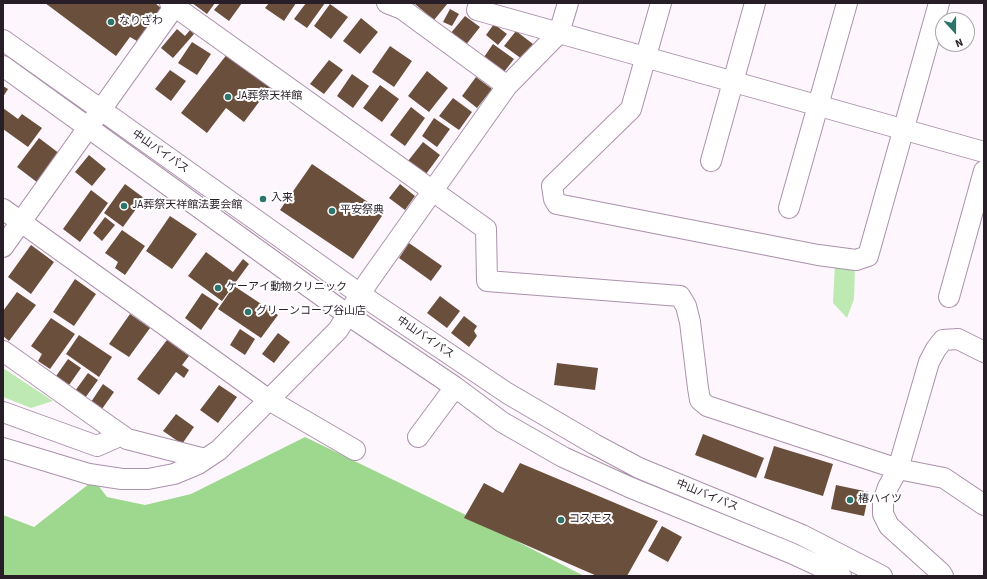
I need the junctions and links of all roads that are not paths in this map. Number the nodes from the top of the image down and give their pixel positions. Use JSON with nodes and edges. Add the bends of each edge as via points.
{"nodes":[{"id":1,"x":387,"y":3,"type":"edge"},
{"id":2,"x":479,"y":3,"type":"edge"},
{"id":3,"x":568,"y":3,"type":"edge"},
{"id":4,"x":662,"y":3,"type":"edge"},
{"id":5,"x":755,"y":3,"type":"edge"},
{"id":6,"x":847,"y":3,"type":"edge"},
{"id":7,"x":939,"y":3,"type":"edge"},
{"id":8,"x":174,"y":4,"type":"edge"},
{"id":9,"x":559,"y":33,"type":"junction"},
{"id":10,"x":3,"y":40,"type":"edge"},
{"id":11,"x":646,"y":57,"type":"junction"},
{"id":12,"x":3,"y":66,"type":"edge"},
{"id":13,"x":733,"y":82,"type":"junction"},
{"id":14,"x":507,"y":86,"type":"junction"},
{"id":15,"x":818,"y":106,"type":"junction"},
{"id":16,"x":100,"y":110,"type":"junction"},
{"id":17,"x":88,"y":128,"type":"junction"},
{"id":18,"x":903,"y":129,"type":"junction"},
{"id":19,"x":984,"y":152,"type":"edge"},
{"id":20,"x":711,"y":161,"type":"dead end"},
{"id":21,"x":984,"y":171,"type":"edge"},
{"id":22,"x":432,"y":191,"type":"junction"},
{"id":23,"x":789,"y":208,"type":"dead end"},
{"id":24,"x":3,"y":209,"type":"edge"},
{"id":25,"x":21,"y":222,"type":"junction"},
{"id":26,"x":3,"y":247,"type":"edge"},
{"id":27,"x":360,"y":294,"type":"junction"},
{"id":28,"x":949,"y":296,"type":"dead end"},
{"id":29,"x":348,"y":315,"type":"junction"},
{"id":30,"x":3,"y":350,"type":"edge"},
{"id":31,"x":984,"y":352,"type":"edge"},
{"id":32,"x":455,"y":387,"type":"junction"},
{"id":33,"x":269,"y":400,"type":"junction"},
{"id":34,"x":3,"y":412,"type":"edge"},
{"id":35,"x":122,"y":435,"type":"junction"},
{"id":36,"x":418,"y":437,"type":"dead end"},
{"id":37,"x":3,"y":448,"type":"edge"},
{"id":38,"x":355,"y":450,"type":"dead end"},
{"id":39,"x":205,"y":459,"type":"junction"},
{"id":40,"x":898,"y":469,"type":"junction"},
{"id":41,"x":984,"y":505,"type":"edge"},
{"id":42,"x":841,"y":576,"type":"edge"},
{"id":43,"x":882,"y":576,"type":"edge"},
{"id":44,"x":942,"y":576,"type":"edge"}],
"edges":[{"from":1,"to":14,"type":"street","via":[[402,9]]},
{"from":2,"to":9,"type":"street","via":[[477,10]]},
{"from":3,"to":9,"type":"street"},
{"from":4,"to":11,"type":"street"},
{"from":5,"to":13,"type":"street"},
{"from":6,"to":15,"type":"street"},
{"from":7,"to":18,"type":"street"},
{"from":8,"to":16,"type":"street"},
{"from":8,"to":22,"type":"street"},
{"from":9,"to":11,"type":"street"},
{"from":9,"to":14,"type":"street"},
{"from":10,"to":16,"type":"street","name":"中山バイパス"},
{"from":11,"to":13,"type":"street"},
{"from":11,"to":18,"type":"street","via":[[631,109],[552,186],[557,204],[818,255],[856,260],[868,256]]},
{"from":12,"to":17,"type":"street","name":"中山バイパス"},
{"from":13,"to":15,"type":"street"},
{"from":13,"to":20,"type":"street"},
{"from":14,"to":22,"type":"street"},
{"from":15,"to":18,"type":"street"},
{"from":15,"to":23,"type":"street"},
{"from":16,"to":17,"type":"street"},
{"from":16,"to":27,"type":"street","name":"中山バイパス"},
{"from":17,"to":25,"type":"street"},
{"from":17,"to":29,"type":"street","name":"中山バイパス"},
{"from":18,"to":19,"type":"street"},
{"from":21,"to":28,"type":"street"},
{"from":22,"to":27,"type":"street"},
{"from":22,"to":40,"type":"street","via":[[486,229],[487,281],[680,296],[686,306],[690,322],[700,400],[707,406]]},
{"from":24,"to":25,"type":"street"},
{"from":25,"to":26,"type":"street"},
{"from":25,"to":33,"type":"street"},
{"from":27,"to":29,"type":"street"},
{"from":27,"to":43,"type":"street","name":"中山バイパス","via":[[507,393],[594,444],[639,468],[802,534]]},
{"from":29,"to":32,"type":"street","name":"中山バイパス"},
{"from":29,"to":33,"type":"street","via":[[338,330]]},
{"from":30,"to":35,"type":"street"},
{"from":31,"to":40,"type":"street","via":[[958,339],[943,340],[936,349],[929,362]]},
{"from":32,"to":36,"type":"street"},
{"from":32,"to":42,"type":"street","name":"中山バイパス","via":[[502,422],[563,457],[791,552]]},
{"from":33,"to":38,"type":"street"},
{"from":33,"to":39,"type":"street","via":[[219,450]]},
{"from":34,"to":35,"type":"street","via":[[97,446]]},
{"from":35,"to":39,"type":"street","via":[[127,439]]},
{"from":37,"to":39,"type":"street","via":[[89,474],[122,479],[148,479],[174,474]]},
{"from":40,"to":41,"type":"street","via":[[944,478]]},
{"from":40,"to":44,"type":"street","via":[[888,487],[883,502],[883,514],[889,526]]}]}
